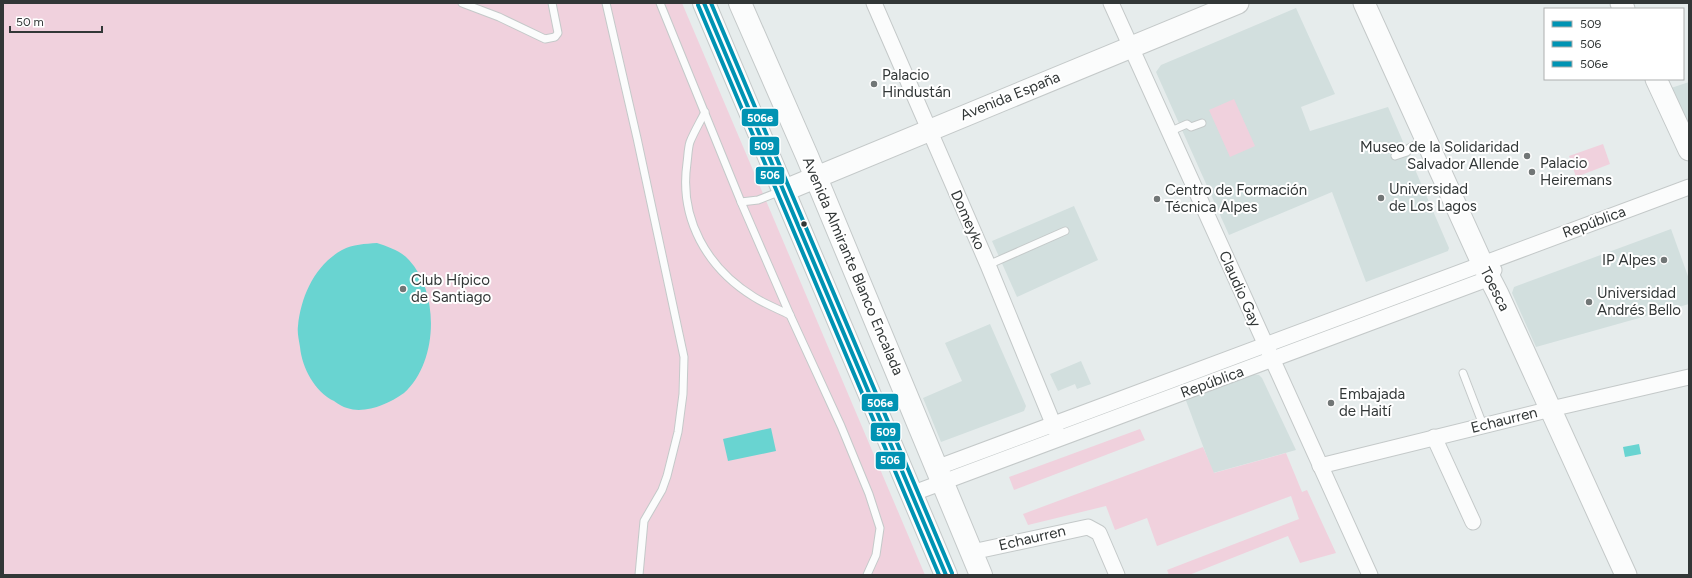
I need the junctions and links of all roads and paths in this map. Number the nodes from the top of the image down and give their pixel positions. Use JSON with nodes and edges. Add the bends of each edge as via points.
{"nodes":[{"id":1,"x":462,"y":3,"type":"edge"},
{"id":2,"x":552,"y":3,"type":"edge"},
{"id":3,"x":606,"y":3,"type":"edge"},
{"id":4,"x":660,"y":3,"type":"edge"},
{"id":5,"x":704,"y":3,"type":"edge"},
{"id":6,"x":740,"y":3,"type":"edge"},
{"id":7,"x":874,"y":3,"type":"edge"},
{"id":8,"x":1111,"y":3,"type":"edge"},
{"id":9,"x":1238,"y":3,"type":"edge"},
{"id":10,"x":1364,"y":3,"type":"edge"},
{"id":11,"x":1131,"y":46,"type":"junction"},
{"id":12,"x":1656,"y":80,"type":"edge"},
{"id":13,"x":705,"y":112,"type":"junction"},
{"id":14,"x":1202,"y":123,"type":"dead end"},
{"id":15,"x":928,"y":130,"type":"junction"},
{"id":16,"x":1169,"y":132,"type":"junction"},
{"id":17,"x":1425,"y":140,"type":"junction"},
{"id":18,"x":1689,"y":150,"type":"edge"},
{"id":19,"x":1396,"y":156,"type":"dead end"},
{"id":20,"x":816,"y":177,"type":"junction"},
{"id":21,"x":1689,"y":187,"type":"edge"},
{"id":22,"x":784,"y":190,"type":"junction"},
{"id":23,"x":742,"y":202,"type":"junction"},
{"id":24,"x":1066,"y":231,"type":"dead end"},
{"id":25,"x":988,"y":265,"type":"junction"},
{"id":26,"x":1490,"y":266,"type":"junction"},
{"id":27,"x":790,"y":314,"type":"junction"},
{"id":28,"x":1265,"y":344,"type":"junction"},
{"id":29,"x":1272,"y":359,"type":"junction"},
{"id":30,"x":1463,"y":373,"type":"dead end"},
{"id":31,"x":1689,"y":377,"type":"edge"},
{"id":32,"x":1551,"y":409,"type":"junction"},
{"id":33,"x":1053,"y":424,"type":"junction"},
{"id":34,"x":1483,"y":426,"type":"junction"},
{"id":35,"x":1434,"y":437,"type":"junction"},
{"id":36,"x":1059,"y":438,"type":"junction"},
{"id":37,"x":1320,"y":466,"type":"junction"},
{"id":38,"x":940,"y":475,"type":"junction"},
{"id":39,"x":911,"y":494,"type":"junction"},
{"id":40,"x":1473,"y":522,"type":"dead end"},
{"id":41,"x":972,"y":552,"type":"junction"},
{"id":42,"x":639,"y":575,"type":"edge"},
{"id":43,"x":867,"y":575,"type":"edge"},
{"id":44,"x":946,"y":575,"type":"edge"},
{"id":45,"x":981,"y":575,"type":"edge"},
{"id":46,"x":1117,"y":575,"type":"edge"},
{"id":47,"x":1370,"y":575,"type":"edge"},
{"id":48,"x":1626,"y":575,"type":"edge"}],
"edges":[{"from":1,"to":2,"type":"lane","via":[[545,39],[555,37],[558,33]]},
{"from":3,"to":42,"type":"lane","via":[[684,356],[678,432],[662,490],[644,521]]},
{"from":4,"to":13,"type":"lane"},
{"from":5,"to":22,"type":"main road"},
{"from":6,"to":20,"type":"main road","name":"Avenida Almirante Blanco Encalada"},
{"from":7,"to":15,"type":"street","name":"Domeyko"},
{"from":8,"to":11,"type":"street","name":"Claudio Gay"},
{"from":9,"to":11,"type":"street","name":"Avenida España"},
{"from":10,"to":17,"type":"street","name":"Toesca"},
{"from":11,"to":15,"type":"street","name":"Avenida España"},
{"from":11,"to":16,"type":"street","name":"Claudio Gay"},
{"from":12,"to":18,"type":"street"},
{"from":13,"to":23,"type":"lane"},
{"from":13,"to":27,"type":"lane","via":[[690,143],[686,174],[686,197],[692,224],[706,252],[727,276],[754,297]]},
{"from":14,"to":16,"type":"lane","via":[[1191,127],[1186,124]]},
{"from":15,"to":20,"type":"street","name":"Avenida España"},
{"from":15,"to":25,"type":"street","name":"Domeyko"},
{"from":16,"to":28,"type":"street","name":"Claudio Gay"},
{"from":17,"to":19,"type":"lane"},
{"from":17,"to":26,"type":"street","name":"Toesca"},
{"from":20,"to":22,"type":"street","name":"Avenida España"},
{"from":20,"to":38,"type":"main road","name":"Avenida Almirante Blanco Encalada"},
{"from":21,"to":26,"type":"street","name":"República"},
{"from":22,"to":23,"type":"lane","via":[[758,200]]},
{"from":22,"to":39,"type":"main road"},
{"from":23,"to":27,"type":"lane"},
{"from":24,"to":25,"type":"lane"},
{"from":25,"to":33,"type":"street","name":"Domeyko"},
{"from":26,"to":28,"type":"street","name":"República"},
{"from":26,"to":29,"type":"street","name":"República"},
{"from":26,"to":32,"type":"street","name":"Toesca"},
{"from":27,"to":43,"type":"lane","via":[[841,426],[880,528],[876,555]]},
{"from":28,"to":29,"type":"street","name":"Claudio Gay"},
{"from":28,"to":33,"type":"street","name":"República"},
{"from":29,"to":36,"type":"street","name":"República"},
{"from":29,"to":37,"type":"street","name":"Claudio Gay"},
{"from":30,"to":34,"type":"lane"},
{"from":31,"to":32,"type":"street","name":"Echaurren"},
{"from":32,"to":34,"type":"street","name":"Echaurren"},
{"from":32,"to":48,"type":"street","name":"Toesca"},
{"from":33,"to":36,"type":"street","name":"Domeyko"},
{"from":33,"to":38,"type":"street","name":"República"},
{"from":34,"to":35,"type":"street","name":"Echaurren"},
{"from":35,"to":37,"type":"street","name":"Echaurren"},
{"from":35,"to":40,"type":"street"},
{"from":36,"to":38,"type":"street","name":"República"},
{"from":37,"to":47,"type":"street","name":"Claudio Gay"},
{"from":38,"to":39,"type":"street","name":"República"},
{"from":38,"to":41,"type":"main road","name":"Avenida Almirante Blanco Encalada"},
{"from":39,"to":44,"type":"main road"},
{"from":41,"to":45,"type":"main road","name":"Avenida Almirante Blanco Encalada"},
{"from":41,"to":46,"type":"street","name":"Echaurren","via":[[1083,527],[1092,528],[1099,533]]}]}
